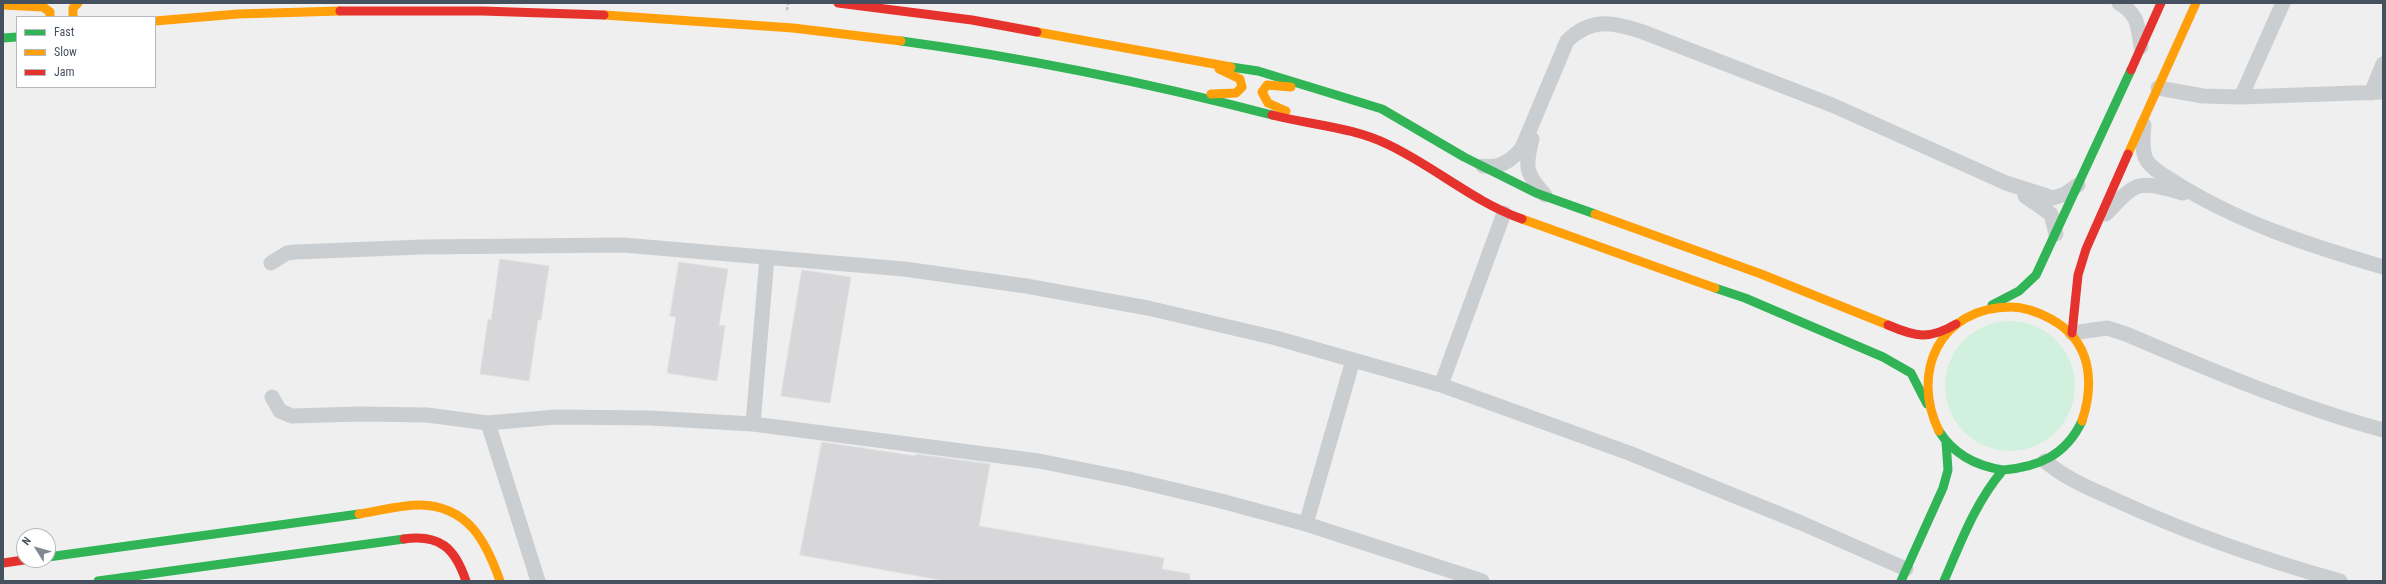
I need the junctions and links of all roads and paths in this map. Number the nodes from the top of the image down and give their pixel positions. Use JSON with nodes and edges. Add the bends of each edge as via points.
{"nodes":[{"id":1,"x":6,"y":3,"type":"edge"},
{"id":2,"x":78,"y":3,"type":"edge"},
{"id":3,"x":838,"y":3,"type":"edge"},
{"id":4,"x":2119,"y":3,"type":"edge"},
{"id":5,"x":2161,"y":3,"type":"edge"},
{"id":6,"x":2196,"y":3,"type":"edge"},
{"id":7,"x":2282,"y":3,"type":"edge"},
{"id":8,"x":3,"y":5,"type":"edge"},
{"id":9,"x":50,"y":16,"type":"edge"},
{"id":10,"x":73,"y":16,"type":"edge"},
{"id":11,"x":156,"y":21,"type":"edge"},
{"id":12,"x":16,"y":37,"type":"edge"},
{"id":13,"x":3,"y":38,"type":"edge"},
{"id":14,"x":2141,"y":47,"type":"junction"},
{"id":15,"x":1204,"y":62,"type":"junction"},
{"id":16,"x":2383,"y":64,"type":"edge"},
{"id":17,"x":2158,"y":88,"type":"junction"},
{"id":18,"x":1331,"y":92,"type":"junction"},
{"id":19,"x":2377,"y":92,"type":"edge"},
{"id":20,"x":1193,"y":94,"type":"junction"},
{"id":21,"x":2241,"y":97,"type":"junction"},
{"id":22,"x":1543,"y":102,"type":"junction"},
{"id":23,"x":2144,"y":118,"type":"junction"},
{"id":24,"x":1325,"y":127,"type":"junction"},
{"id":25,"x":1480,"y":166,"type":"junction"},
{"id":26,"x":2006,"y":183,"type":"junction"},
{"id":27,"x":2080,"y":183,"type":"junction"},
{"id":28,"x":1546,"y":196,"type":"junction"},
{"id":29,"x":2198,"y":197,"type":"junction"},
{"id":30,"x":1504,"y":213,"type":"junction"},
{"id":31,"x":2098,"y":222,"type":"junction"},
{"id":32,"x":2056,"y":234,"type":"junction"},
{"id":33,"x":767,"y":257,"type":"junction"},
{"id":34,"x":2383,"y":259,"type":"edge"},
{"id":35,"x":2363,"y":261,"type":"junction"},
{"id":36,"x":271,"y":263,"type":"dead end"},
{"id":37,"x":2383,"y":267,"type":"edge"},
{"id":38,"x":1976,"y":312,"type":"junction"},
{"id":39,"x":1956,"y":324,"type":"junction"},
{"id":40,"x":2072,"y":333,"type":"junction"},
{"id":41,"x":1353,"y":360,"type":"junction"},
{"id":42,"x":1441,"y":385,"type":"junction"},
{"id":43,"x":272,"y":397,"type":"dead end"},
{"id":44,"x":1927,"y":404,"type":"junction"},
{"id":45,"x":488,"y":423,"type":"junction"},
{"id":46,"x":753,"y":424,"type":"junction"},
{"id":47,"x":2383,"y":430,"type":"edge"},
{"id":48,"x":1946,"y":442,"type":"junction"},
{"id":49,"x":2045,"y":461,"type":"junction"},
{"id":50,"x":2003,"y":470,"type":"junction"},
{"id":51,"x":1306,"y":524,"type":"junction"},
{"id":52,"x":56,"y":555,"type":"edge"},
{"id":53,"x":16,"y":561,"type":"edge"},
{"id":54,"x":3,"y":563,"type":"edge"},
{"id":55,"x":1904,"y":575,"type":"edge"},
{"id":56,"x":98,"y":581,"type":"edge"},
{"id":57,"x":466,"y":581,"type":"edge"},
{"id":58,"x":500,"y":581,"type":"edge"},
{"id":59,"x":538,"y":581,"type":"edge"},
{"id":60,"x":1482,"y":581,"type":"edge"},
{"id":61,"x":1944,"y":581,"type":"edge"},
{"id":62,"x":2340,"y":581,"type":"edge"}],
"edges":[{"from":1,"to":8,"type":"street"},
{"from":2,"to":10,"type":"street","via":[[73,8]]},
{"from":3,"to":15,"type":"street","via":[[972,20]]},
{"from":4,"to":14,"type":"street","via":[[2135,17]]},
{"from":5,"to":14,"type":"street"},
{"from":6,"to":17,"type":"street"},
{"from":7,"to":21,"type":"street"},
{"from":8,"to":9,"type":"street","via":[[43,7],[50,12]]},
{"from":11,"to":20,"type":"street","via":[[287,12],[423,9],[625,15],[737,22],[950,46],[1097,72]]},
{"from":12,"to":13,"type":"street"},
{"from":14,"to":27,"type":"street"},
{"from":15,"to":18,"type":"street","via":[[1258,71]]},
{"from":15,"to":20,"type":"street","via":[[1240,79],[1242,87],[1236,93]]},
{"from":16,"to":19,"type":"street"},
{"from":17,"to":21,"type":"street","via":[[2203,96]]},
{"from":17,"to":23,"type":"street"},
{"from":18,"to":24,"type":"street","via":[[1271,85],[1267,85],[1262,92],[1268,103]]},
{"from":18,"to":25,"type":"street","via":[[1382,109]]},
{"from":19,"to":21,"type":"street"},
{"from":20,"to":24,"type":"street"},
{"from":22,"to":25,"type":"street","via":[[1516,156],[1496,166]]},
{"from":22,"to":26,"type":"street","via":[[1567,41],[1576,32],[1590,25],[1623,25],[1832,105]]},
{"from":22,"to":28,"type":"street","via":[[1526,164],[1533,182]]},
{"from":23,"to":29,"type":"street","via":[[2143,141],[2147,161],[2153,168]]},
{"from":23,"to":31,"type":"street"},
{"from":24,"to":30,"type":"street","via":[[1368,136],[1394,148]]},
{"from":25,"to":28,"type":"street"},
{"from":26,"to":27,"type":"street","via":[[2053,198],[2065,194]]},
{"from":26,"to":32,"type":"street","via":[[2048,211]]},
{"from":27,"to":32,"type":"street"},
{"from":28,"to":39,"type":"street","via":[[1761,274],[1907,333],[1927,338]]},
{"from":29,"to":31,"type":"street","via":[[2142,184],[2125,194]]},
{"from":29,"to":35,"type":"street","via":[[2318,249]]},
{"from":30,"to":42,"type":"street"},
{"from":30,"to":44,"type":"street","via":[[1745,298],[1883,357],[1911,373]]},
{"from":31,"to":40,"type":"street","via":[[2078,275]]},
{"from":32,"to":38,"type":"street","via":[[2030,283],[2000,302]]},
{"from":33,"to":36,"type":"street","via":[[623,245],[422,247],[288,253]]},
{"from":33,"to":41,"type":"street","via":[[904,269],[1026,286],[1156,310],[1276,338]]},
{"from":33,"to":46,"type":"street"},
{"from":34,"to":35,"type":"street"},
{"from":35,"to":37,"type":"street"},
{"from":38,"to":39,"type":"street"},
{"from":38,"to":40,"type":"street","via":[[1998,306],[2022,307],[2044,314]]},
{"from":39,"to":44,"type":"street","via":[[1941,340],[1931,360],[1926,382]]},
{"from":40,"to":47,"type":"street","via":[[2107,328],[2328,414]]},
{"from":40,"to":49,"type":"street","via":[[2087,365],[2090,387],[2087,410],[2078,430],[2064,448]]},
{"from":41,"to":42,"type":"street"},
{"from":41,"to":51,"type":"street"},
{"from":42,"to":55,"type":"street","via":[[1629,453],[1799,522]]},
{"from":43,"to":45,"type":"street","via":[[280,411],[292,416],[427,415]]},
{"from":44,"to":48,"type":"street","via":[[1934,424]]},
{"from":45,"to":46,"type":"street","via":[[556,417],[650,418]]},
{"from":45,"to":59,"type":"street"},
{"from":46,"to":51,"type":"street","via":[[1039,462],[1129,478]]},
{"from":48,"to":50,"type":"street","via":[[1963,457]]},
{"from":48,"to":55,"type":"street","via":[[1948,470],[1943,488]]},
{"from":49,"to":50,"type":"street","via":[[2025,468]]},
{"from":49,"to":62,"type":"street","via":[[2073,480],[2177,526]]},
{"from":50,"to":61,"type":"street","via":[[1977,503]]},
{"from":51,"to":60,"type":"street"},
{"from":52,"to":58,"type":"street","via":[[420,505],[450,512],[473,526],[483,538]]},
{"from":53,"to":54,"type":"street"},
{"from":56,"to":57,"type":"street","via":[[419,538],[435,539],[450,549],[459,562]]}]}
